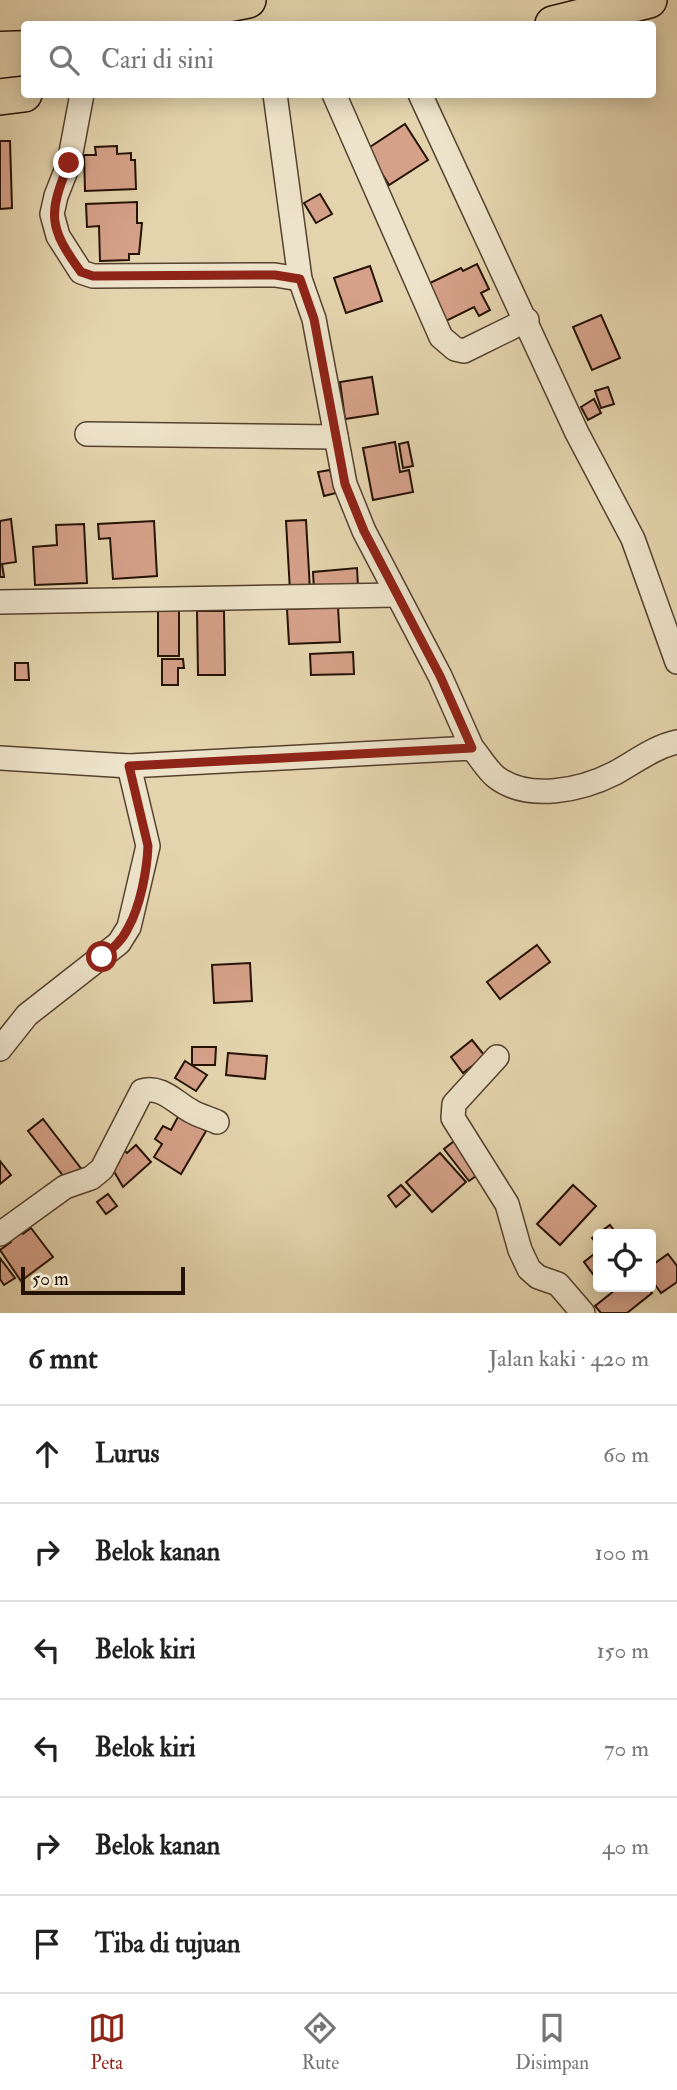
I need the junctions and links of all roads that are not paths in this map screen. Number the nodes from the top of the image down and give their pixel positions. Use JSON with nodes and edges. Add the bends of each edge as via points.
{"nodes":[{"id":1,"x":247,"y":0,"type":"edge"},
{"id":2,"x":649,"y":0,"type":"edge"},
{"id":3,"x":51,"y":6,"type":"edge"},
{"id":4,"x":0,"y":13,"type":"edge"},
{"id":5,"x":565,"y":21,"type":"edge"},
{"id":6,"x":21,"y":94,"type":"edge"},
{"id":7,"x":0,"y":97,"type":"edge"},
{"id":8,"x":81,"y":98,"type":"edge"},
{"id":9,"x":276,"y":98,"type":"edge"},
{"id":10,"x":336,"y":98,"type":"edge"},
{"id":11,"x":422,"y":98,"type":"edge"},
{"id":12,"x":300,"y":279,"type":"junction"},
{"id":13,"x":527,"y":320,"type":"junction"},
{"id":14,"x":87,"y":434,"type":"dead end"},
{"id":15,"x":337,"y":437,"type":"junction"},
{"id":16,"x":396,"y":595,"type":"junction"},
{"id":17,"x":0,"y":602,"type":"edge"},
{"id":18,"x":677,"y":662,"type":"edge"},
{"id":19,"x":677,"y":742,"type":"edge"},
{"id":20,"x":472,"y":748,"type":"junction"},
{"id":21,"x":0,"y":758,"type":"edge"},
{"id":22,"x":129,"y":766,"type":"junction"},
{"id":23,"x":0,"y":1049,"type":"edge"},
{"id":24,"x":497,"y":1056,"type":"dead end"},
{"id":25,"x":218,"y":1122,"type":"dead end"},
{"id":26,"x":0,"y":1234,"type":"edge"},
{"id":27,"x":583,"y":1313,"type":"edge"}],
"edges":[{"from":1,"to":3,"type":"highway","via":[[217,6]]},
{"from":2,"to":5,"type":"highway"},
{"from":3,"to":4,"type":"highway"},
{"from":6,"to":7,"type":"highway"},
{"from":8,"to":12,"type":"street","via":[[69,163],[52,214],[58,236],[81,272],[93,276],[275,275]]},
{"from":9,"to":12,"type":"street"},
{"from":10,"to":13,"type":"street","via":[[441,337],[464,351]]},
{"from":11,"to":13,"type":"street"},
{"from":12,"to":15,"type":"street","via":[[314,319]]},
{"from":13,"to":18,"type":"street","via":[[577,433],[633,539]]},
{"from":14,"to":15,"type":"street"},
{"from":15,"to":16,"type":"street","via":[[345,484]]},
{"from":16,"to":17,"type":"street"},
{"from":16,"to":20,"type":"street"},
{"from":19,"to":20,"type":"street","via":[[564,791],[516,787],[496,777]]},
{"from":20,"to":22,"type":"street"},
{"from":21,"to":22,"type":"street"},
{"from":22,"to":23,"type":"street","via":[[148,846],[130,927],[119,943],[27,1016]]},
{"from":24,"to":27,"type":"street","via":[[454,1104],[453,1118],[507,1205],[529,1269],[558,1284]]},
{"from":25,"to":26,"type":"street","via":[[166,1094],[142,1091],[102,1169],[65,1187]]}]}
